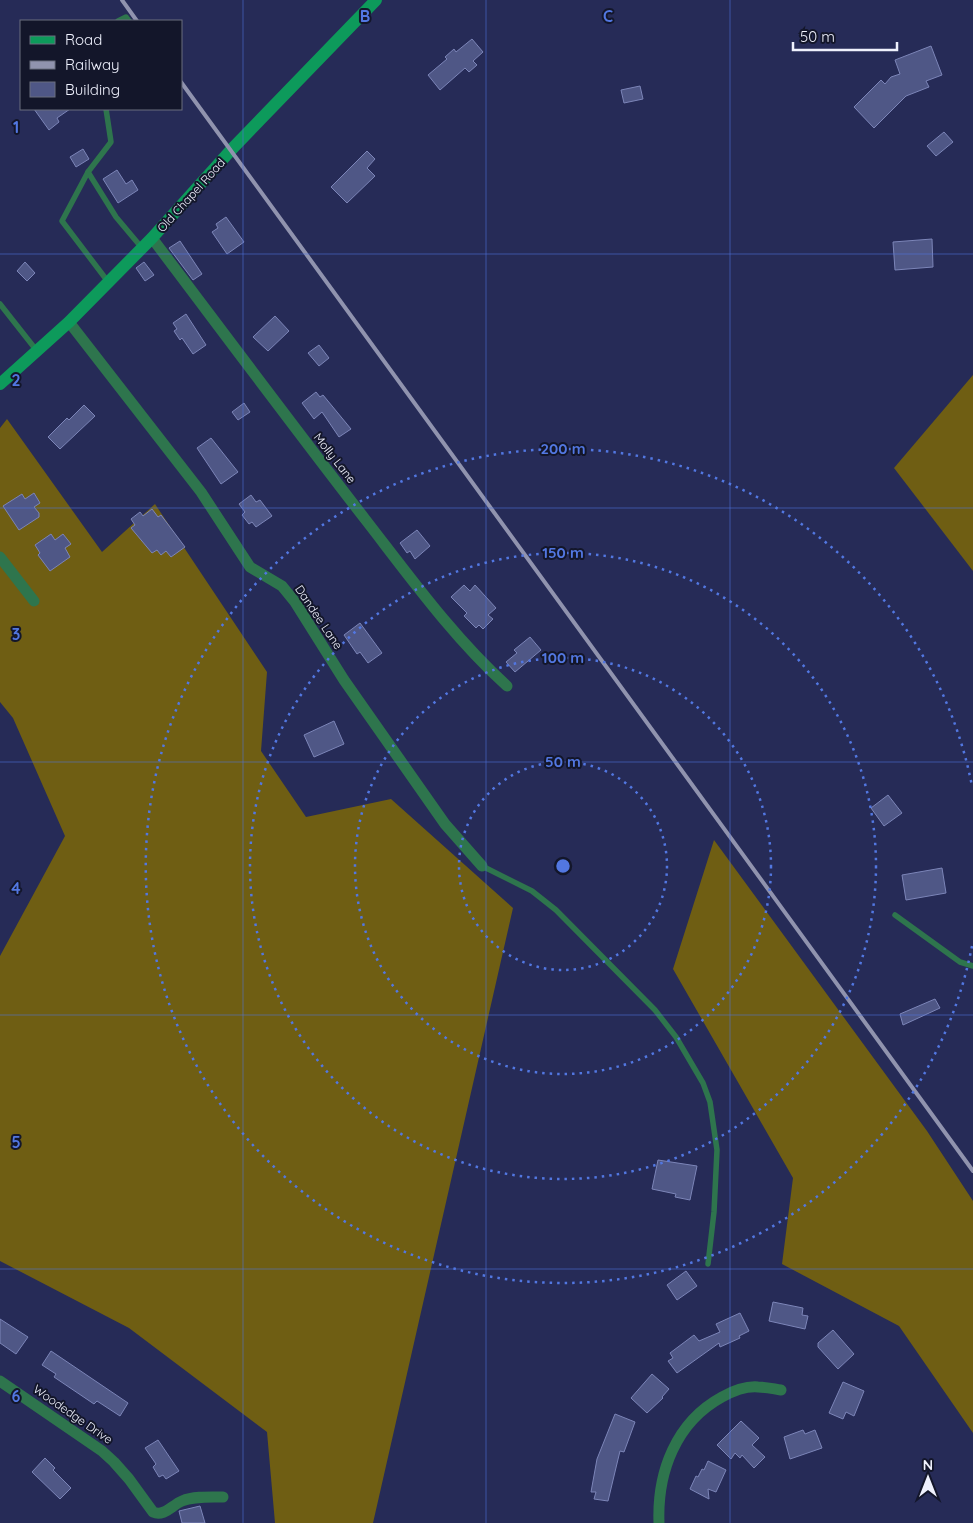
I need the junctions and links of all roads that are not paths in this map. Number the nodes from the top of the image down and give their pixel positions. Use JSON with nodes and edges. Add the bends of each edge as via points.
{"nodes":[{"id":1,"x":376,"y":0,"type":"edge"},
{"id":2,"x":106,"y":110,"type":"edge"},
{"id":3,"x":88,"y":172,"type":"junction"},
{"id":4,"x":152,"y":238,"type":"junction"},
{"id":5,"x":142,"y":248,"type":"junction"},
{"id":6,"x":108,"y":282,"type":"junction"},
{"id":7,"x":0,"y":304,"type":"edge"},
{"id":8,"x":69,"y":322,"type":"junction"},
{"id":9,"x":37,"y":351,"type":"junction"},
{"id":10,"x":0,"y":384,"type":"edge"},
{"id":11,"x":0,"y":557,"type":"edge"},
{"id":12,"x":34,"y":601,"type":"dead end"},
{"id":13,"x":507,"y":686,"type":"dead end"},
{"id":14,"x":482,"y":866,"type":"joint"},
{"id":15,"x":895,"y":915,"type":"dead end"},
{"id":16,"x":973,"y":966,"type":"edge"},
{"id":17,"x":708,"y":1264,"type":"dead end"},
{"id":18,"x":0,"y":1381,"type":"edge"},
{"id":19,"x":781,"y":1390,"type":"dead end"},
{"id":20,"x":223,"y":1497,"type":"dead end"},
{"id":21,"x":659,"y":1523,"type":"edge"}],
"edges":[{"from":1,"to":4,"type":"street","name":"Old Chapel Road","via":[[231,150]]},
{"from":2,"to":3,"type":"lane","via":[[111,142]]},
{"from":3,"to":5,"type":"lane","via":[[116,217]]},
{"from":3,"to":6,"type":"lane","via":[[62,221]]},
{"from":4,"to":5,"type":"street","name":"Old Chapel Road"},
{"from":4,"to":13,"type":"street","name":"Molly Lane","via":[[424,594],[461,640]]},
{"from":5,"to":6,"type":"street","name":"Old Chapel Road"},
{"from":6,"to":8,"type":"street","name":"Old Chapel Road"},
{"from":7,"to":9,"type":"lane"},
{"from":8,"to":9,"type":"street","name":"Old Chapel Road"},
{"from":8,"to":14,"type":"street","name":"Dandee Lane","via":[[201,492],[250,567],[282,586],[295,602],[344,680],[445,824]]},
{"from":9,"to":10,"type":"street","name":"Old Chapel Road"},
{"from":11,"to":12,"type":"street"},
{"from":14,"to":17,"type":"lane","via":[[532,891],[556,910],[655,1010],[676,1037],[703,1083],[710,1102],[717,1150]]},
{"from":15,"to":16,"type":"lane","via":[[960,962]]},
{"from":18,"to":20,"type":"street","name":"Woodedge Drive","via":[[102,1451],[130,1480],[153,1512],[165,1512],[186,1500]]},
{"from":19,"to":21,"type":"street","via":[[740,1389],[713,1402],[692,1421],[681,1434],[667,1462]]}]}
